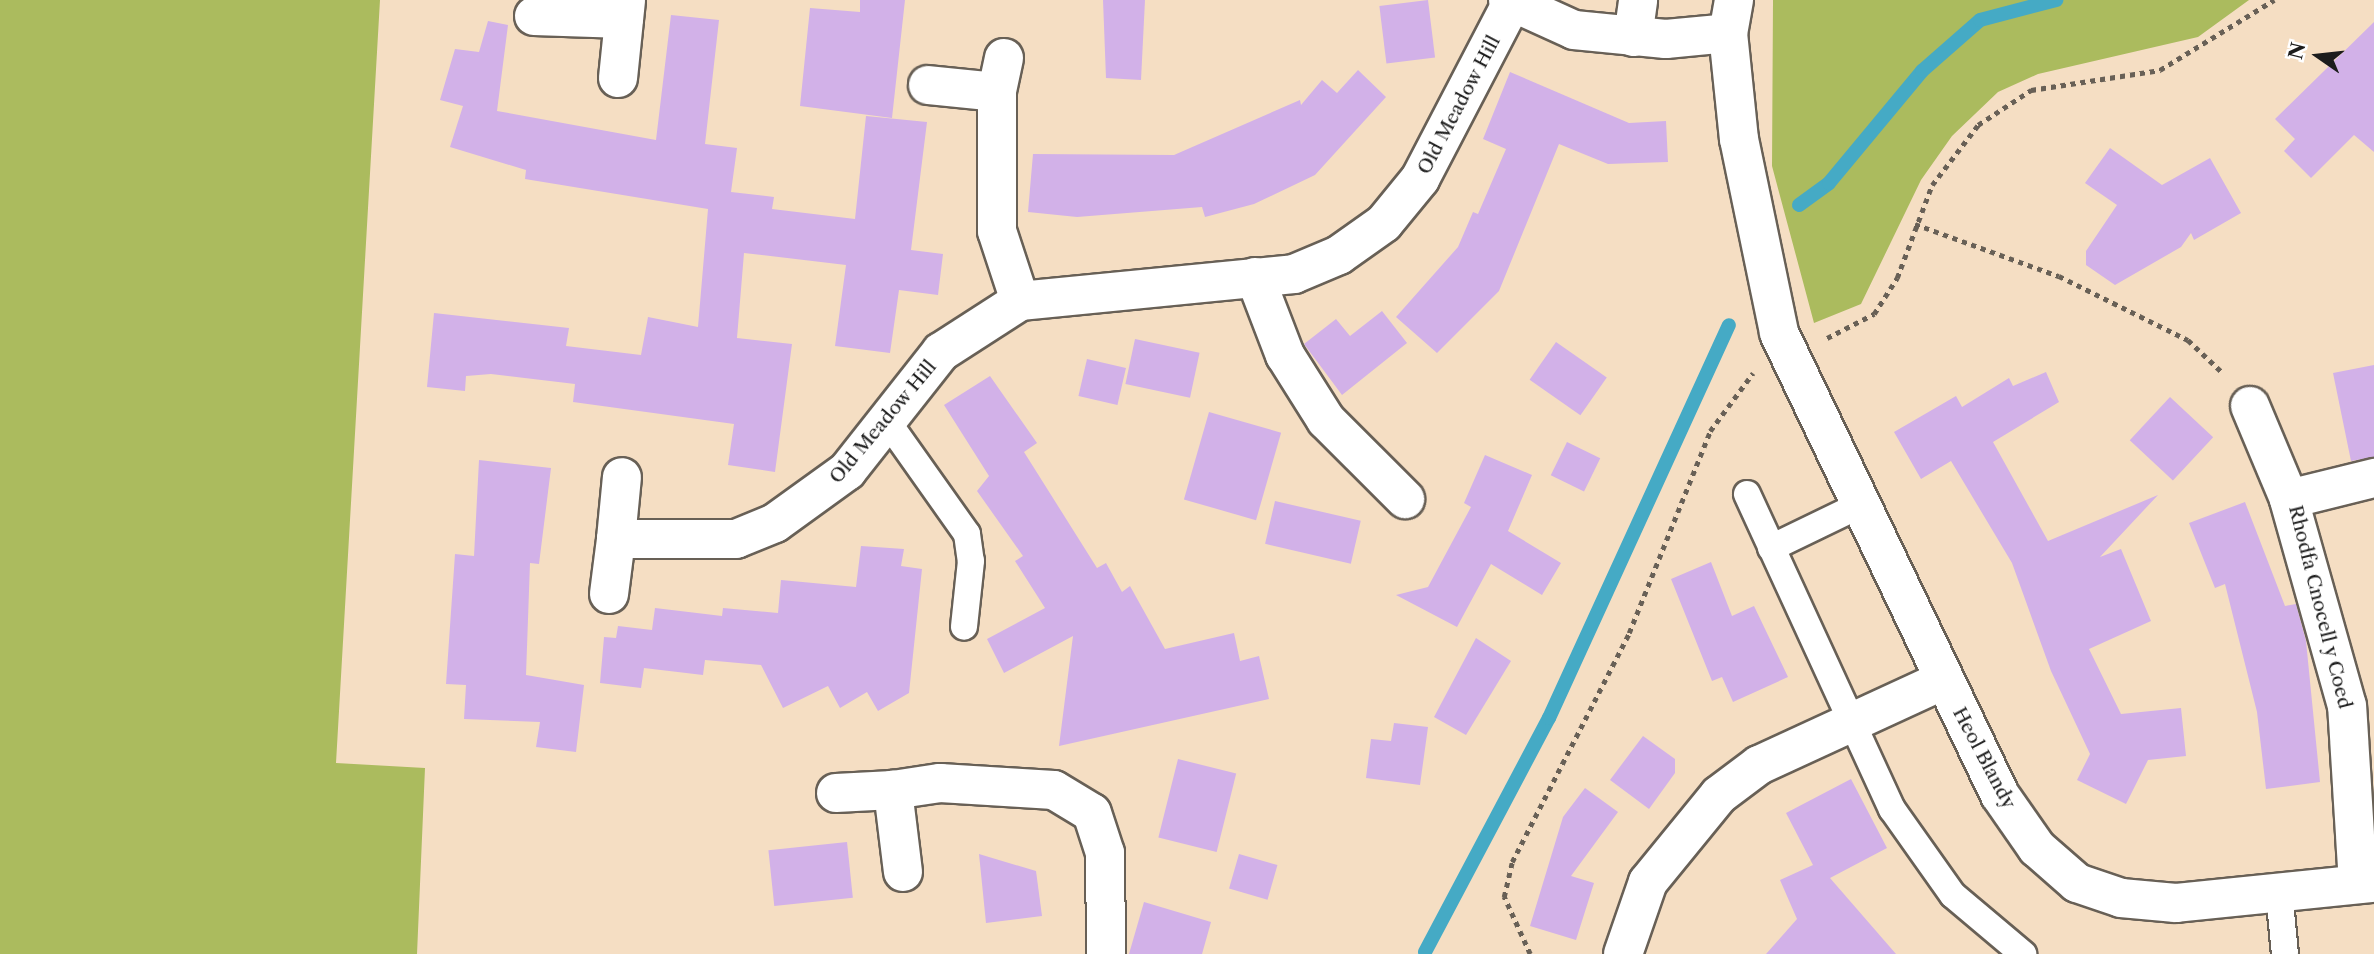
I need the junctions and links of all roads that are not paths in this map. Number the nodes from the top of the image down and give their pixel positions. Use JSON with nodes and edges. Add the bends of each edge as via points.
{"nodes":[{"id":1,"x":1638,"y":0,"type":"edge"},
{"id":2,"x":1510,"y":1,"type":"edge"},
{"id":3,"x":625,"y":10,"type":"edge"},
{"id":4,"x":534,"y":16,"type":"dead end"},
{"id":5,"x":1731,"y":16,"type":"edge"},
{"id":6,"x":1633,"y":37,"type":"junction"},
{"id":7,"x":618,"y":78,"type":"dead end"},
{"id":8,"x":929,"y":85,"type":"dead end"},
{"id":9,"x":1255,"y":277,"type":"junction"},
{"id":10,"x":1020,"y":301,"type":"junction"},
{"id":11,"x":2250,"y":406,"type":"road end"},
{"id":12,"x":887,"y":421,"type":"junction"},
{"id":13,"x":622,"y":477,"type":"dead end"},
{"id":14,"x":2374,"y":478,"type":"edge"},
{"id":15,"x":1747,"y":494,"type":"dead end"},
{"id":16,"x":1405,"y":499,"type":"dead end"},
{"id":17,"x":2289,"y":499,"type":"junction"},
{"id":18,"x":1856,"y":502,"type":"junction"},
{"id":19,"x":616,"y":539,"type":"junction"},
{"id":20,"x":1771,"y":548,"type":"junction"},
{"id":21,"x":610,"y":594,"type":"dead end"},
{"id":22,"x":964,"y":627,"type":"dead end"},
{"id":23,"x":1944,"y":680,"type":"junction"},
{"id":24,"x":1853,"y":722,"type":"junction"},
{"id":25,"x":2362,"y":787,"type":"edge"},
{"id":26,"x":893,"y":790,"type":"junction"},
{"id":27,"x":836,"y":793,"type":"dead end"},
{"id":28,"x":903,"y":872,"type":"dead end"},
{"id":29,"x":2366,"y":883,"type":"edge"},
{"id":30,"x":2279,"y":892,"type":"junction"},
{"id":31,"x":1106,"y":954,"type":"edge"},
{"id":32,"x":1623,"y":954,"type":"edge"},
{"id":33,"x":2023,"y":954,"type":"edge"},
{"id":34,"x":2285,"y":954,"type":"edge"}],
"edges":[{"from":1,"to":6,"type":"street"},
{"from":2,"to":6,"type":"street","via":[[1574,30]]},
{"from":2,"to":9,"type":"street","name":"Old Meadow Hill","via":[[1449,130],[1384,223],[1339,255],[1294,274]]},
{"from":3,"to":4,"type":"street"},
{"from":3,"to":7,"type":"street"},
{"from":5,"to":6,"type":"street"},
{"from":5,"to":18,"type":"street","name":"Heol Blandy","via":[[1749,206],[1787,354]]},
{"from":8,"to":10,"type":"street","via":[[1001,75],[997,232]]},
{"from":9,"to":10,"type":"street","name":"Old Meadow Hill"},
{"from":9,"to":16,"type":"street","via":[[1285,355],[1326,420]]},
{"from":10,"to":12,"type":"street","name":"Old Meadow Hill","via":[[941,352]]},
{"from":11,"to":17,"type":"street"},
{"from":12,"to":19,"type":"street","name":"Old Meadow Hill","via":[[831,486],[775,523],[736,539]]},
{"from":12,"to":22,"type":"lane","via":[[967,534],[971,561]]},
{"from":13,"to":19,"type":"street"},
{"from":14,"to":17,"type":"street","name":"Rhodfa Cnocell y Coed"},
{"from":15,"to":20,"type":"lane"},
{"from":17,"to":25,"type":"street","name":"Rhodfa Cnocell y Coed","via":[[2347,706]]},
{"from":18,"to":20,"type":"lane"},
{"from":18,"to":23,"type":"street","name":"Heol Blandy"},
{"from":19,"to":21,"type":"street"},
{"from":20,"to":24,"type":"lane"},
{"from":23,"to":24,"type":"street"},
{"from":23,"to":30,"type":"street","name":"Heol Blandy","via":[[2000,795],[2037,848],[2077,883],[2121,898],[2176,903]]},
{"from":24,"to":32,"type":"street","via":[[1759,765],[1719,795],[1648,882]]},
{"from":24,"to":33,"type":"lane","via":[[1919,855],[1983,925]]},
{"from":25,"to":29,"type":"street","name":"Rhodfa Cnocell y Coed"},
{"from":26,"to":27,"type":"street"},
{"from":26,"to":28,"type":"street"},
{"from":26,"to":31,"type":"street","via":[[940,783],[1054,790],[1092,813],[1105,853]]},
{"from":29,"to":30,"type":"street","name":"Heol Blandy"},
{"from":30,"to":34,"type":"lane"}]}
